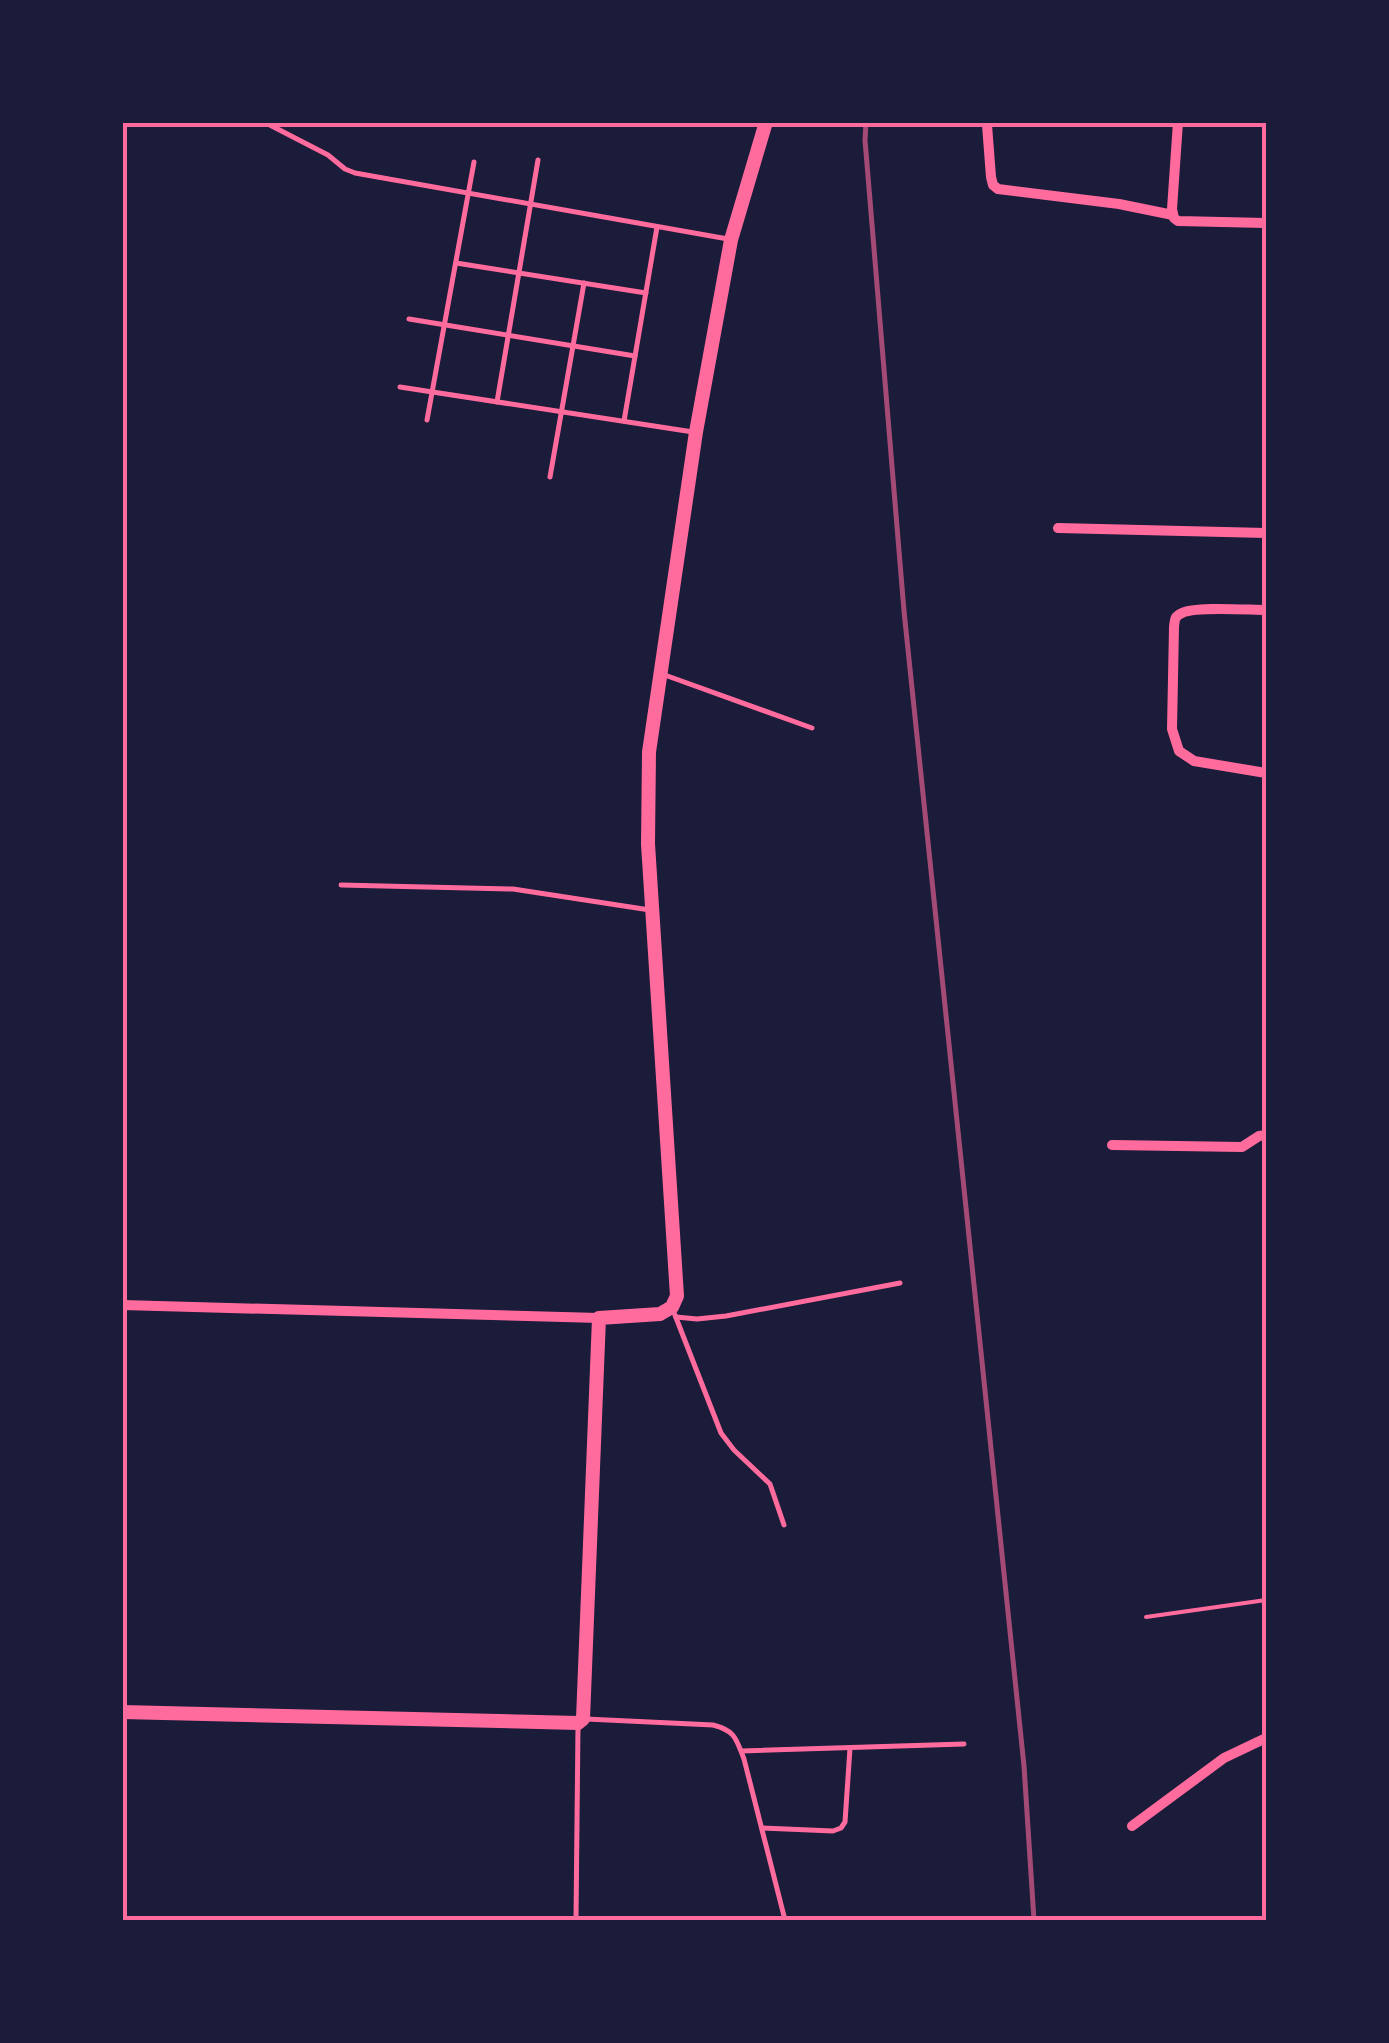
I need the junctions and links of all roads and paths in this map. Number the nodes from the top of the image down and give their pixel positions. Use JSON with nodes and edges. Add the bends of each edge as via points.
{"nodes":[{"id":1,"x":264,"y":122,"type":"edge"},
{"id":2,"x":766,"y":122,"type":"edge"},
{"id":3,"x":1178,"y":122,"type":"edge"},
{"id":4,"x":987,"y":124,"type":"edge"},
{"id":5,"x":538,"y":160,"type":"dead end"},
{"id":6,"x":474,"y":162,"type":"dead end"},
{"id":7,"x":468,"y":193,"type":"junction"},
{"id":8,"x":532,"y":206,"type":"junction"},
{"id":9,"x":1172,"y":215,"type":"junction"},
{"id":10,"x":1266,"y":224,"type":"edge"},
{"id":11,"x":657,"y":226,"type":"junction"},
{"id":12,"x":731,"y":240,"type":"junction"},
{"id":13,"x":456,"y":263,"type":"junction"},
{"id":14,"x":520,"y":272,"type":"junction"},
{"id":15,"x":584,"y":282,"type":"junction"},
{"id":16,"x":646,"y":293,"type":"junction"},
{"id":17,"x":410,"y":320,"type":"dead end"},
{"id":18,"x":445,"y":326,"type":"junction"},
{"id":19,"x":508,"y":337,"type":"junction"},
{"id":20,"x":574,"y":347,"type":"junction"},
{"id":21,"x":635,"y":356,"type":"junction"},
{"id":22,"x":400,"y":388,"type":"dead end"},
{"id":23,"x":432,"y":392,"type":"junction"},
{"id":24,"x":497,"y":402,"type":"junction"},
{"id":25,"x":562,"y":412,"type":"junction"},
{"id":26,"x":427,"y":420,"type":"dead end"},
{"id":27,"x":624,"y":421,"type":"junction"},
{"id":28,"x":696,"y":432,"type":"junction"},
{"id":29,"x":550,"y":477,"type":"dead end"},
{"id":30,"x":1058,"y":528,"type":"dead end"},
{"id":31,"x":1266,"y":534,"type":"edge"},
{"id":32,"x":1266,"y":610,"type":"edge"},
{"id":33,"x":660,"y":674,"type":"junction"},
{"id":34,"x":812,"y":728,"type":"dead end"},
{"id":35,"x":1266,"y":773,"type":"edge"},
{"id":36,"x":341,"y":885,"type":"dead end"},
{"id":37,"x":653,"y":910,"type":"junction"},
{"id":38,"x":1266,"y":1135,"type":"edge"},
{"id":39,"x":1112,"y":1145,"type":"dead end"},
{"id":40,"x":900,"y":1282,"type":"dead end"},
{"id":41,"x":122,"y":1305,"type":"edge"},
{"id":42,"x":674,"y":1312,"type":"junction"},
{"id":43,"x":599,"y":1318,"type":"junction"},
{"id":44,"x":784,"y":1525,"type":"dead end"},
{"id":45,"x":1266,"y":1600,"type":"edge"},
{"id":46,"x":1146,"y":1617,"type":"dead end"},
{"id":47,"x":122,"y":1712,"type":"edge"},
{"id":48,"x":580,"y":1721,"type":"junction"},
{"id":49,"x":1266,"y":1738,"type":"edge"},
{"id":50,"x":964,"y":1744,"type":"dead end"},
{"id":51,"x":850,"y":1748,"type":"junction"},
{"id":52,"x":741,"y":1751,"type":"junction"},
{"id":53,"x":1132,"y":1826,"type":"dead end"},
{"id":54,"x":762,"y":1828,"type":"junction"},
{"id":55,"x":576,"y":1920,"type":"edge"},
{"id":56,"x":785,"y":1920,"type":"edge"}],
"edges":[{"from":1,"to":7,"type":"lane","via":[[345,170]]},
{"from":2,"to":12,"type":"street"},
{"from":3,"to":9,"type":"street"},
{"from":4,"to":9,"type":"street","via":[[998,189]]},
{"from":5,"to":8,"type":"lane"},
{"from":6,"to":7,"type":"lane"},
{"from":7,"to":8,"type":"lane"},
{"from":7,"to":13,"type":"lane"},
{"from":8,"to":11,"type":"lane"},
{"from":8,"to":14,"type":"lane"},
{"from":9,"to":10,"type":"street"},
{"from":11,"to":12,"type":"lane"},
{"from":11,"to":16,"type":"lane"},
{"from":12,"to":28,"type":"street"},
{"from":13,"to":14,"type":"lane"},
{"from":13,"to":18,"type":"lane"},
{"from":14,"to":15,"type":"lane"},
{"from":14,"to":19,"type":"lane"},
{"from":15,"to":16,"type":"lane"},
{"from":15,"to":20,"type":"lane"},
{"from":16,"to":21,"type":"lane"},
{"from":17,"to":18,"type":"lane"},
{"from":18,"to":19,"type":"lane"},
{"from":18,"to":23,"type":"lane"},
{"from":19,"to":20,"type":"lane"},
{"from":19,"to":24,"type":"lane"},
{"from":20,"to":21,"type":"lane"},
{"from":20,"to":25,"type":"lane"},
{"from":21,"to":27,"type":"lane"},
{"from":22,"to":23,"type":"lane"},
{"from":23,"to":24,"type":"lane"},
{"from":23,"to":26,"type":"lane"},
{"from":24,"to":25,"type":"lane"},
{"from":25,"to":27,"type":"lane"},
{"from":25,"to":29,"type":"lane"},
{"from":27,"to":28,"type":"lane"},
{"from":28,"to":33,"type":"street"},
{"from":30,"to":31,"type":"street"},
{"from":32,"to":35,"type":"street","via":[[1178,614],[1172,729],[1179,751],[1194,761]]},
{"from":33,"to":34,"type":"lane"},
{"from":33,"to":37,"type":"street","via":[[648,785]]},
{"from":36,"to":37,"type":"lane","via":[[513,889]]},
{"from":37,"to":42,"type":"street"},
{"from":38,"to":39,"type":"street","via":[[1242,1147]]},
{"from":40,"to":42,"type":"lane","via":[[726,1316],[697,1319]]},
{"from":41,"to":43,"type":"street"},
{"from":42,"to":43,"type":"street"},
{"from":42,"to":44,"type":"lane","via":[[721,1433],[770,1484]]},
{"from":43,"to":48,"type":"street"},
{"from":45,"to":46,"type":"path"},
{"from":47,"to":48,"type":"street"},
{"from":48,"to":52,"type":"lane","via":[[714,1725],[727,1729]]},
{"from":48,"to":55,"type":"lane"},
{"from":49,"to":53,"type":"street","via":[[1224,1758]]},
{"from":50,"to":51,"type":"lane"},
{"from":51,"to":52,"type":"lane"},
{"from":51,"to":54,"type":"lane","via":[[841,1828]]},
{"from":52,"to":54,"type":"lane"},
{"from":54,"to":56,"type":"lane"}]}
